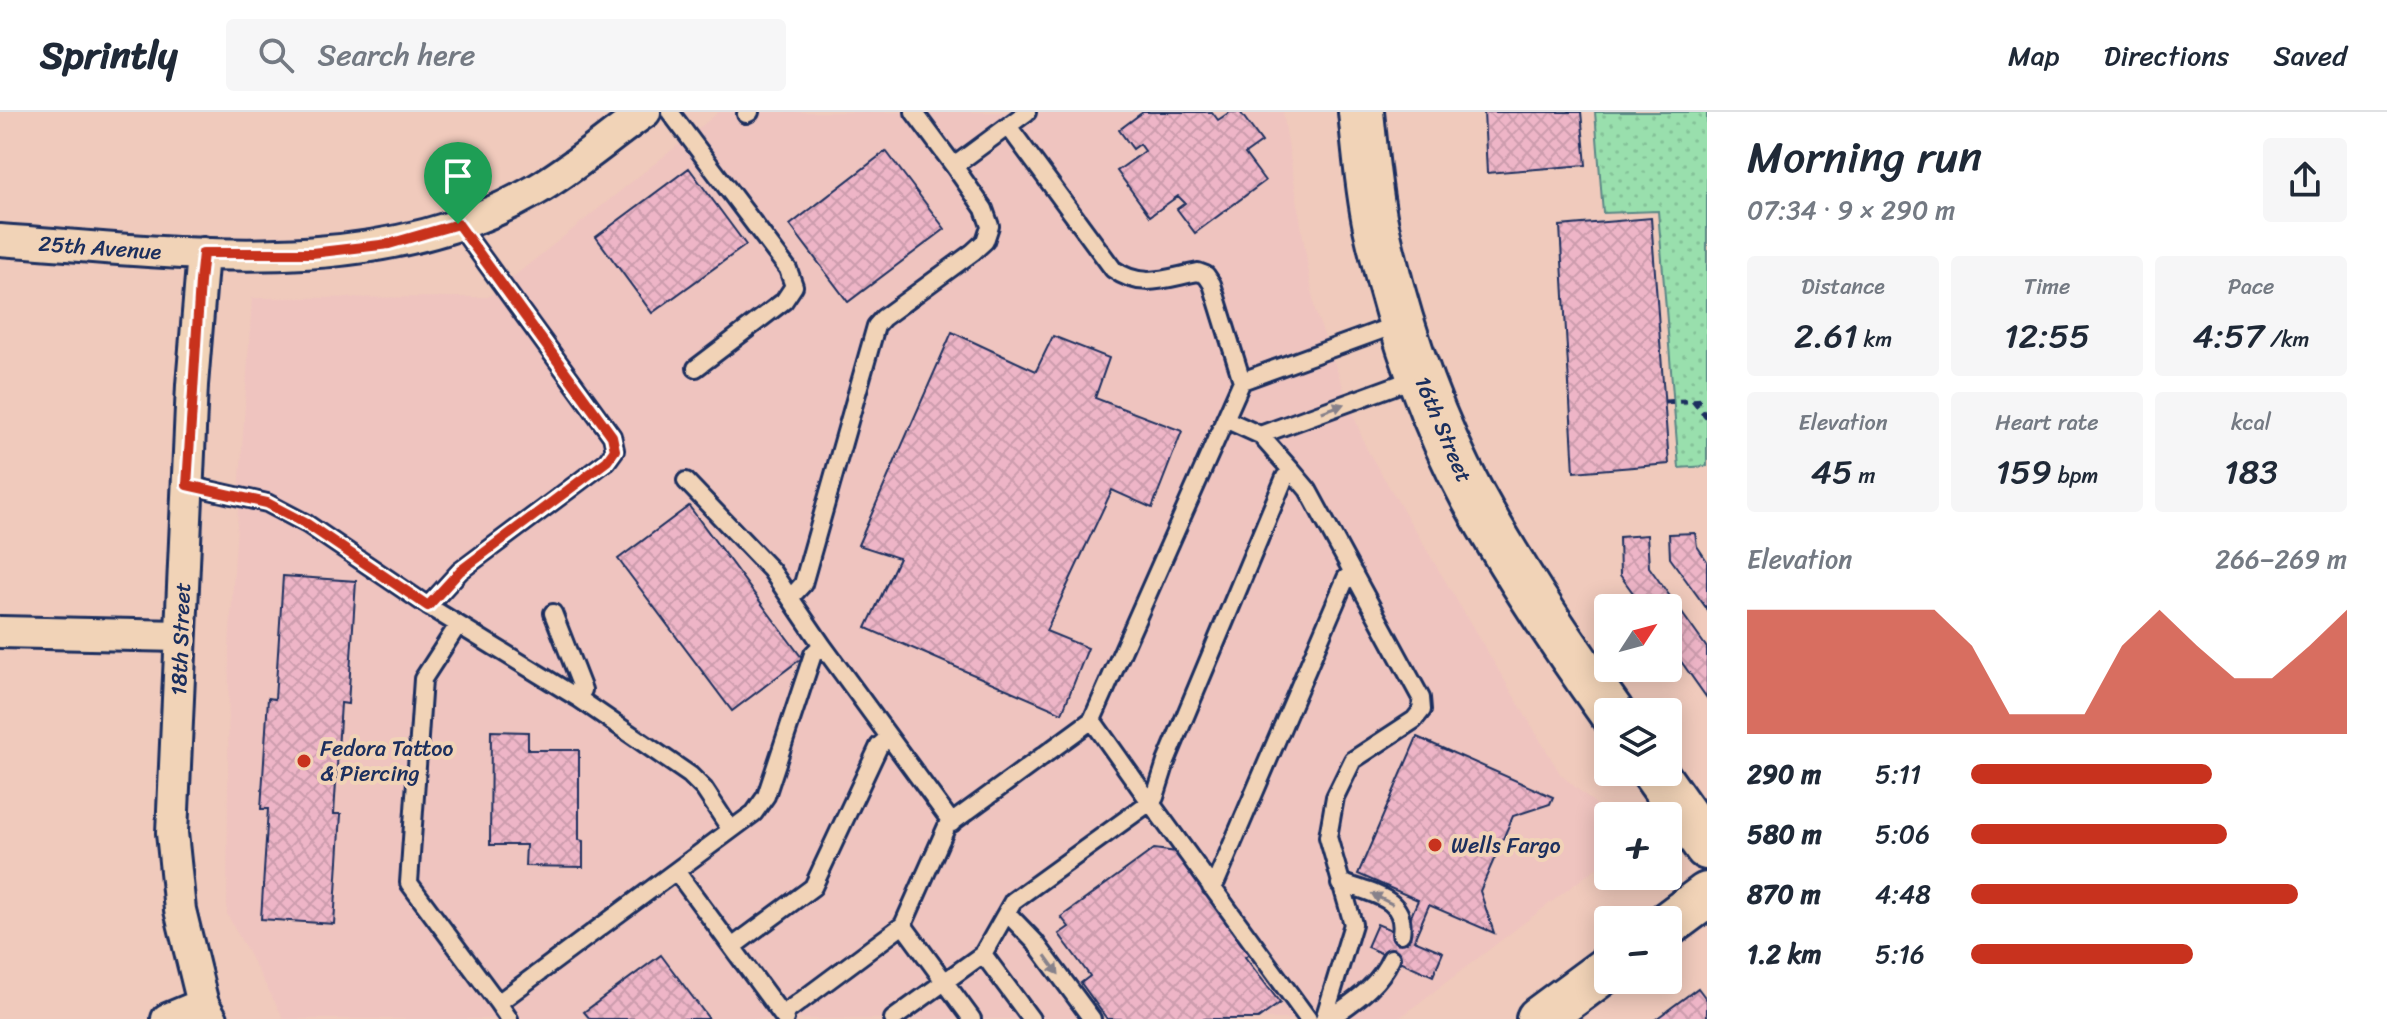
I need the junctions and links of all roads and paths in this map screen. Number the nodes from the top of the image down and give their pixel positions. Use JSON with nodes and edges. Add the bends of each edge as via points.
{"nodes":[{"id":1,"x":645,"y":112,"type":"edge"},
{"id":2,"x":670,"y":112,"type":"edge"},
{"id":3,"x":914,"y":112,"type":"edge"},
{"id":4,"x":1027,"y":112,"type":"edge"},
{"id":5,"x":1361,"y":112,"type":"edge"},
{"id":6,"x":1008,"y":126,"type":"junction"},
{"id":7,"x":954,"y":166,"type":"junction"},
{"id":8,"x":458,"y":224,"type":"junction"},
{"id":9,"x":0,"y":240,"type":"edge"},
{"id":10,"x":203,"y":253,"type":"junction"},
{"id":11,"x":1402,"y":323,"type":"junction"},
{"id":12,"x":696,"y":368,"type":"dead end"},
{"id":13,"x":1421,"y":376,"type":"junction"},
{"id":14,"x":1242,"y":381,"type":"junction"},
{"id":15,"x":1693,"y":400,"type":"junction"},
{"id":16,"x":1707,"y":400,"type":"edge"},
{"id":17,"x":1665,"y":402,"type":"dead end"},
{"id":18,"x":1707,"y":417,"type":"edge"},
{"id":19,"x":1225,"y":419,"type":"junction"},
{"id":20,"x":1260,"y":435,"type":"junction"},
{"id":21,"x":1292,"y":471,"type":"junction"},
{"id":22,"x":686,"y":481,"type":"dead end"},
{"id":23,"x":187,"y":485,"type":"junction"},
{"id":24,"x":1354,"y":574,"type":"junction"},
{"id":25,"x":790,"y":598,"type":"junction"},
{"id":26,"x":428,"y":606,"type":"junction"},
{"id":27,"x":553,"y":613,"type":"dead end"},
{"id":28,"x":458,"y":625,"type":"junction"},
{"id":29,"x":0,"y":632,"type":"edge"},
{"id":30,"x":180,"y":636,"type":"junction"},
{"id":31,"x":822,"y":645,"type":"junction"},
{"id":32,"x":578,"y":698,"type":"junction"},
{"id":33,"x":1601,"y":698,"type":"edge"},
{"id":34,"x":1092,"y":720,"type":"junction"},
{"id":35,"x":889,"y":737,"type":"junction"},
{"id":36,"x":1664,"y":786,"type":"edge"},
{"id":37,"x":1150,"y":802,"type":"junction"},
{"id":38,"x":952,"y":823,"type":"junction"},
{"id":39,"x":731,"y":830,"type":"junction"},
{"id":40,"x":1707,"y":847,"type":"edge"},
{"id":41,"x":676,"y":871,"type":"junction"},
{"id":42,"x":1340,"y":884,"type":"junction"},
{"id":43,"x":1211,"y":887,"type":"junction"},
{"id":44,"x":1707,"y":895,"type":"edge"},
{"id":45,"x":1008,"y":914,"type":"junction"},
{"id":46,"x":1682,"y":914,"type":"edge"},
{"id":47,"x":903,"y":925,"type":"junction"},
{"id":48,"x":1401,"y":934,"type":"dead end"},
{"id":49,"x":732,"y":947,"type":"junction"},
{"id":50,"x":983,"y":954,"type":"junction"},
{"id":51,"x":1391,"y":958,"type":"dead end"},
{"id":52,"x":1594,"y":978,"type":"edge"},
{"id":53,"x":946,"y":983,"type":"junction"},
{"id":54,"x":498,"y":1003,"type":"junction"},
{"id":55,"x":207,"y":1012,"type":"edge"},
{"id":56,"x":783,"y":1017,"type":"edge"},
{"id":57,"x":167,"y":1019,"type":"edge"},
{"id":58,"x":509,"y":1019,"type":"edge"},
{"id":59,"x":893,"y":1019,"type":"edge"},
{"id":60,"x":972,"y":1019,"type":"edge"},
{"id":61,"x":1031,"y":1019,"type":"edge"},
{"id":62,"x":1092,"y":1019,"type":"edge"},
{"id":63,"x":1308,"y":1019,"type":"edge"},
{"id":64,"x":1327,"y":1019,"type":"edge"},
{"id":65,"x":1539,"y":1019,"type":"edge"}],
"edges":[{"from":1,"to":8,"type":"street","name":"25th Avenue","via":[[536,189]]},
{"from":2,"to":12,"type":"lane","via":[[788,269],[794,286],[784,301]]},
{"from":3,"to":7,"type":"lane"},
{"from":4,"to":6,"type":"lane"},
{"from":5,"to":11,"type":"main road","name":"16th Street","via":[[1376,225]]},
{"from":6,"to":7,"type":"lane"},
{"from":6,"to":14,"type":"lane","via":[[1113,269],[1128,280],[1144,282],[1206,275]]},
{"from":7,"to":25,"type":"lane","via":[[984,209],[990,226],[985,241],[876,326],[803,584]]},
{"from":8,"to":10,"type":"street","name":"25th Avenue","via":[[389,244]]},
{"from":8,"to":26,"type":"lane","via":[[612,436],[615,450],[460,571]]},
{"from":9,"to":10,"type":"street","name":"25th Avenue"},
{"from":10,"to":23,"type":"street","name":"18th Street"},
{"from":11,"to":13,"type":"main road","name":"16th Street"},
{"from":11,"to":14,"type":"lane"},
{"from":20,"to":13,"type":"lane","one_way":true},
{"from":13,"to":33,"type":"main road","name":"16th Street","via":[[1459,469],[1515,571]]},
{"from":14,"to":19,"type":"lane"},
{"from":15,"to":16,"type":"path"},
{"from":15,"to":17,"type":"path"},
{"from":15,"to":18,"type":"path"},
{"from":19,"to":20,"type":"lane"},
{"from":19,"to":34,"type":"lane"},
{"from":20,"to":21,"type":"lane"},
{"from":21,"to":24,"type":"lane"},
{"from":21,"to":37,"type":"lane","via":[[1285,477]]},
{"from":22,"to":25,"type":"lane","via":[[771,570]]},
{"from":23,"to":26,"type":"lane","via":[[267,503]]},
{"from":23,"to":30,"type":"street","name":"18th Street"},
{"from":24,"to":42,"type":"lane","via":[[1421,698],[1422,710],[1353,760],[1335,797],[1328,837]]},
{"from":24,"to":43,"type":"lane","via":[[1346,578]]},
{"from":25,"to":31,"type":"lane"},
{"from":26,"to":28,"type":"lane"},
{"from":27,"to":32,"type":"lane","via":[[583,690]]},
{"from":28,"to":32,"type":"lane"},
{"from":28,"to":54,"type":"lane","via":[[423,679],[409,883]]},
{"from":29,"to":30,"type":"street"},
{"from":30,"to":55,"type":"street","name":"18th Street","via":[[172,833],[180,910]]},
{"from":31,"to":35,"type":"lane"},
{"from":31,"to":39,"type":"lane","via":[[813,654],[766,796]]},
{"from":32,"to":39,"type":"lane","via":[[690,775]]},
{"from":34,"to":37,"type":"lane"},
{"from":34,"to":38,"type":"lane"},
{"from":35,"to":38,"type":"lane"},
{"from":35,"to":49,"type":"lane","via":[[879,746],[813,887]]},
{"from":36,"to":40,"type":"main road"},
{"from":37,"to":43,"type":"lane"},
{"from":37,"to":45,"type":"lane","via":[[1013,901]]},
{"from":38,"to":47,"type":"lane","via":[[944,830]]},
{"from":39,"to":41,"type":"lane"},
{"from":41,"to":49,"type":"lane"},
{"from":41,"to":54,"type":"lane"},
{"from":48,"to":42,"type":"lane","one_way":true,"via":[[1399,909]]},
{"from":42,"to":64,"type":"lane","via":[[1353,924]]},
{"from":43,"to":63,"type":"lane"},
{"from":44,"to":46,"type":"main road"},
{"from":45,"to":50,"type":"lane"},
{"from":45,"to":62,"type":"lane","one_way":true},
{"from":47,"to":53,"type":"lane"},
{"from":47,"to":56,"type":"lane"},
{"from":49,"to":56,"type":"lane"},
{"from":50,"to":53,"type":"lane"},
{"from":50,"to":61,"type":"lane"},
{"from":51,"to":64,"type":"lane","via":[[1372,987]]},
{"from":52,"to":65,"type":"main road"},
{"from":53,"to":59,"type":"lane"},
{"from":53,"to":60,"type":"lane"},
{"from":54,"to":58,"type":"lane"},
{"from":55,"to":57,"type":"street"}]}
